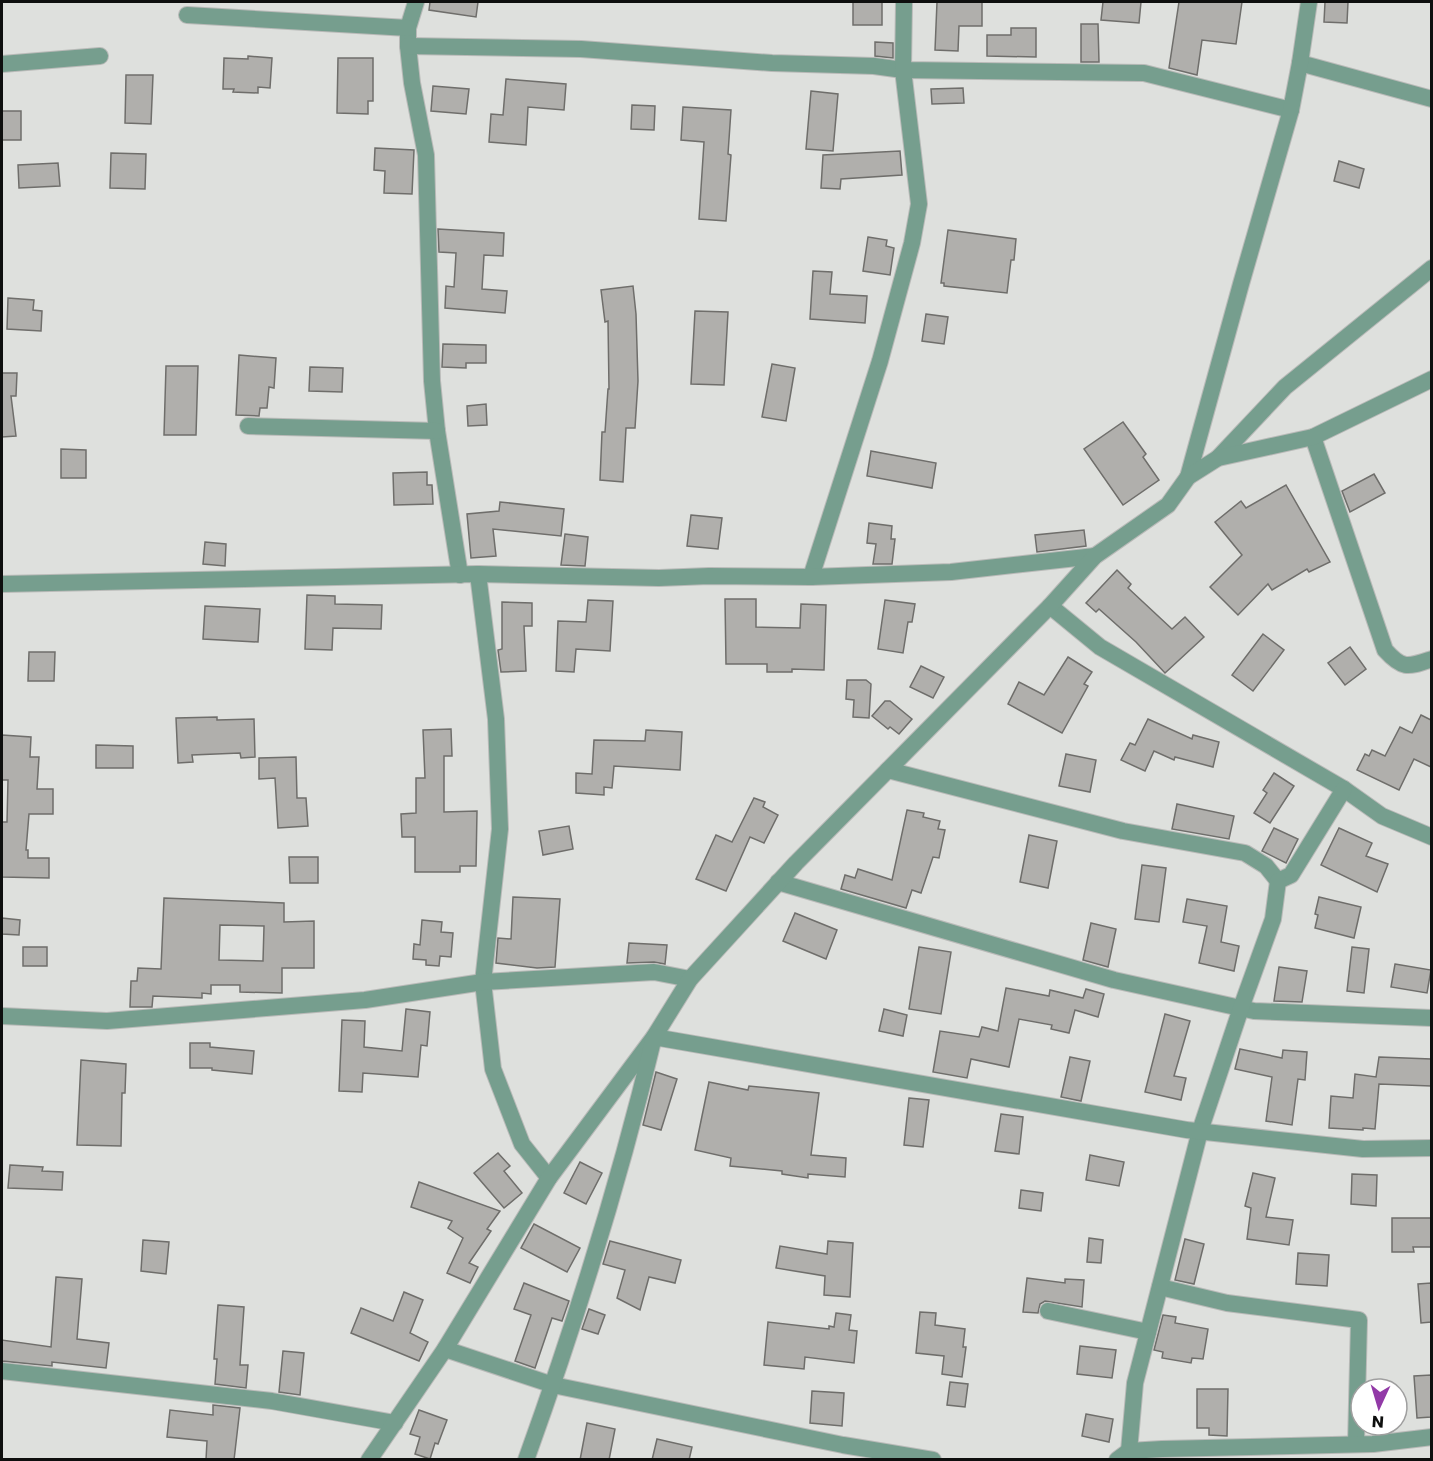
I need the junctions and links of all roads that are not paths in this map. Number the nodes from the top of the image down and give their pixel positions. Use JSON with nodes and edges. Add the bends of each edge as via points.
{"nodes":[{"id":1,"x":416,"y":2,"type":"edge"},
{"id":2,"x":904,"y":2,"type":"edge"},
{"id":3,"x":1309,"y":2,"type":"edge"},
{"id":4,"x":187,"y":15,"type":"dead end"},
{"id":5,"x":408,"y":28,"type":"junction"},
{"id":6,"x":408,"y":46,"type":"junction"},
{"id":7,"x":100,"y":56,"type":"dead end"},
{"id":8,"x":1300,"y":63,"type":"junction"},
{"id":9,"x":2,"y":64,"type":"edge"},
{"id":10,"x":903,"y":70,"type":"junction"},
{"id":11,"x":1431,"y":99,"type":"edge"},
{"id":12,"x":1291,"y":110,"type":"junction"},
{"id":13,"x":1431,"y":268,"type":"edge"},
{"id":14,"x":1431,"y":379,"type":"edge"},
{"id":15,"x":248,"y":426,"type":"dead end"},
{"id":16,"x":437,"y":431,"type":"junction"},
{"id":17,"x":1313,"y":437,"type":"junction"},
{"id":18,"x":1218,"y":458,"type":"junction"},
{"id":19,"x":1188,"y":477,"type":"junction"},
{"id":20,"x":1095,"y":556,"type":"junction"},
{"id":21,"x":478,"y":574,"type":"junction"},
{"id":22,"x":460,"y":575,"type":"junction"},
{"id":23,"x":811,"y":577,"type":"junction"},
{"id":24,"x":2,"y":584,"type":"edge"},
{"id":25,"x":1050,"y":606,"type":"junction"},
{"id":26,"x":1431,"y":659,"type":"edge"},
{"id":27,"x":888,"y":770,"type":"junction"},
{"id":28,"x":1344,"y":789,"type":"junction"},
{"id":29,"x":1431,"y":837,"type":"edge"},
{"id":30,"x":1278,"y":881,"type":"junction"},
{"id":31,"x":778,"y":882,"type":"junction"},
{"id":32,"x":690,"y":979,"type":"junction"},
{"id":33,"x":483,"y":982,"type":"junction"},
{"id":34,"x":1240,"y":1008,"type":"junction"},
{"id":35,"x":2,"y":1016,"type":"edge"},
{"id":36,"x":1431,"y":1018,"type":"edge"},
{"id":37,"x":654,"y":1037,"type":"junction"},
{"id":38,"x":1200,"y":1131,"type":"junction"},
{"id":39,"x":1431,"y":1148,"type":"edge"},
{"id":40,"x":549,"y":1178,"type":"junction"},
{"id":41,"x":1160,"y":1287,"type":"junction"},
{"id":42,"x":1048,"y":1311,"type":"dead end"},
{"id":43,"x":1148,"y":1332,"type":"junction"},
{"id":44,"x":445,"y":1349,"type":"junction"},
{"id":45,"x":2,"y":1371,"type":"edge"},
{"id":46,"x":553,"y":1385,"type":"junction"},
{"id":47,"x":395,"y":1423,"type":"junction"},
{"id":48,"x":1431,"y":1437,"type":"edge"},
{"id":49,"x":1356,"y":1444,"type":"junction"},
{"id":50,"x":1123,"y":1455,"type":"edge"},
{"id":51,"x":369,"y":1460,"type":"edge"},
{"id":52,"x":526,"y":1460,"type":"edge"},
{"id":53,"x":933,"y":1460,"type":"edge"}],
"edges":[{"from":1,"to":5,"type":"street"},
{"from":2,"to":10,"type":"street"},
{"from":3,"to":8,"type":"street"},
{"from":4,"to":5,"type":"street"},
{"from":5,"to":6,"type":"street"},
{"from":6,"to":10,"type":"street","via":[[582,49]]},
{"from":6,"to":16,"type":"street","via":[[426,155],[432,381]]},
{"from":7,"to":9,"type":"street"},
{"from":8,"to":11,"type":"street"},
{"from":8,"to":12,"type":"street"},
{"from":10,"to":12,"type":"street","via":[[1144,73]]},
{"from":10,"to":23,"type":"street","via":[[919,204],[912,243],[880,361]]},
{"from":12,"to":19,"type":"street"},
{"from":13,"to":18,"type":"street","via":[[1285,387]]},
{"from":14,"to":17,"type":"street"},
{"from":15,"to":16,"type":"street"},
{"from":16,"to":22,"type":"street"},
{"from":17,"to":18,"type":"street"},
{"from":17,"to":26,"type":"street","via":[[1385,650],[1396,662],[1410,666]]},
{"from":18,"to":19,"type":"street"},
{"from":19,"to":20,"type":"street","via":[[1168,505]]},
{"from":20,"to":23,"type":"street","via":[[951,572]]},
{"from":20,"to":25,"type":"street"},
{"from":21,"to":22,"type":"street"},
{"from":21,"to":23,"type":"street"},
{"from":21,"to":33,"type":"street","via":[[496,719],[500,829]]},
{"from":22,"to":24,"type":"street"},
{"from":25,"to":27,"type":"street"},
{"from":25,"to":28,"type":"street","via":[[1100,646]]},
{"from":27,"to":30,"type":"street","via":[[1123,831],[1245,853],[1266,866]]},
{"from":27,"to":31,"type":"street"},
{"from":28,"to":29,"type":"street","via":[[1382,816]]},
{"from":28,"to":30,"type":"street","via":[[1291,875]]},
{"from":30,"to":34,"type":"street","via":[[1273,919]]},
{"from":31,"to":32,"type":"street"},
{"from":31,"to":34,"type":"street","via":[[1114,980]]},
{"from":32,"to":33,"type":"street","via":[[654,972]]},
{"from":32,"to":37,"type":"street"},
{"from":33,"to":35,"type":"street","via":[[365,1000],[107,1021]]},
{"from":33,"to":40,"type":"street","via":[[493,1069],[522,1144]]},
{"from":34,"to":36,"type":"street"},
{"from":34,"to":38,"type":"street"},
{"from":37,"to":38,"type":"street"},
{"from":37,"to":40,"type":"street"},
{"from":37,"to":46,"type":"street","via":[[610,1206]]},
{"from":38,"to":39,"type":"street","via":[[1363,1149]]},
{"from":38,"to":41,"type":"street"},
{"from":40,"to":44,"type":"street"},
{"from":41,"to":43,"type":"street"},
{"from":41,"to":49,"type":"street","via":[[1227,1304],[1359,1320]]},
{"from":42,"to":43,"type":"street"},
{"from":43,"to":50,"type":"street"},
{"from":44,"to":46,"type":"street"},
{"from":44,"to":47,"type":"street"},
{"from":45,"to":47,"type":"street","via":[[272,1401]]},
{"from":46,"to":52,"type":"street"},
{"from":46,"to":53,"type":"street"},
{"from":47,"to":51,"type":"street"},
{"from":48,"to":49,"type":"street"},
{"from":49,"to":50,"type":"street","via":[[1162,1449]]}]}
